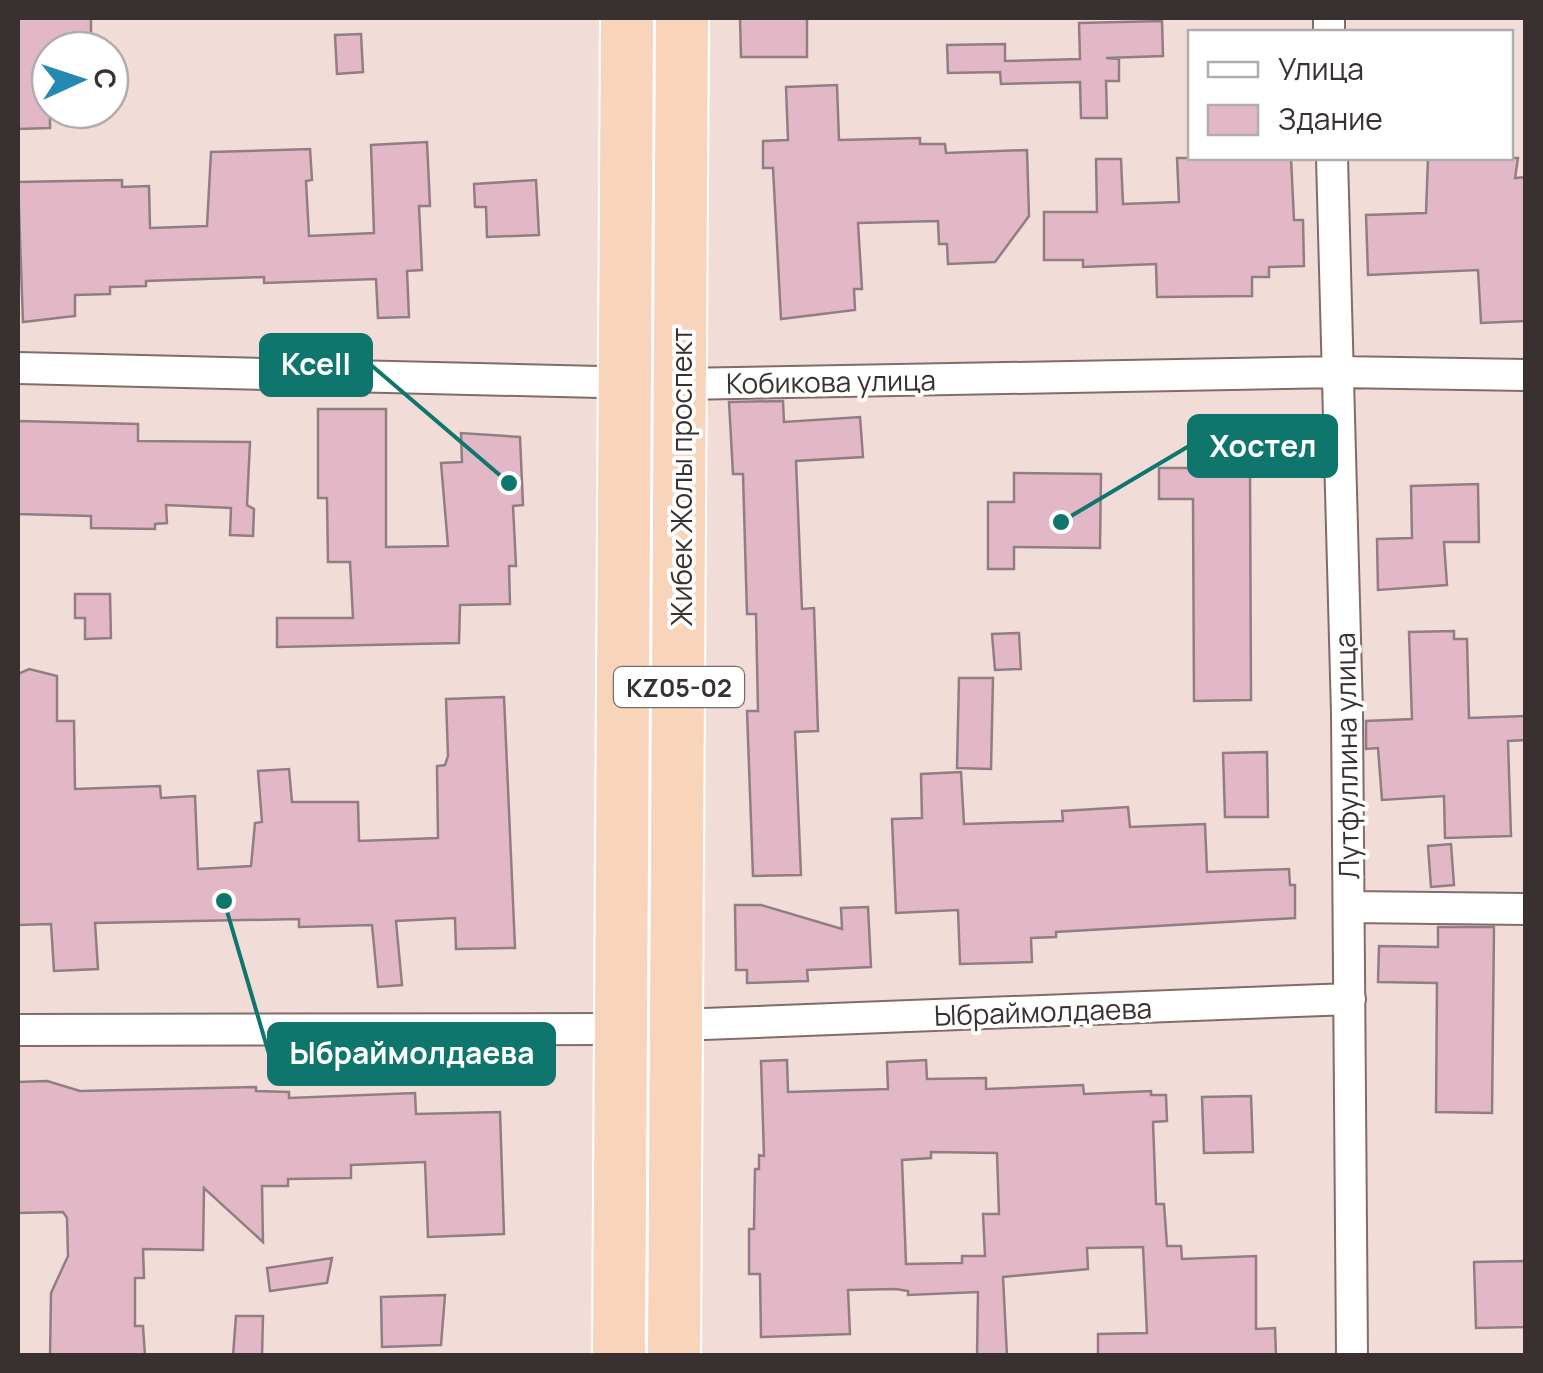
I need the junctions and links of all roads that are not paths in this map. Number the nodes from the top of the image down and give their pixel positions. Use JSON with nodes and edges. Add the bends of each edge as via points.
{"nodes":[{"id":1,"x":627,"y":18,"type":"edge"},
{"id":2,"x":682,"y":18,"type":"edge"},
{"id":3,"x":1332,"y":160,"type":"edge"},
{"id":4,"x":18,"y":368,"type":"edge"},
{"id":5,"x":1338,"y":372,"type":"junction"},
{"id":6,"x":1526,"y":375,"type":"edge"},
{"id":7,"x":626,"y":382,"type":"junction"},
{"id":8,"x":682,"y":384,"type":"junction"},
{"id":9,"x":1349,"y":907,"type":"junction"},
{"id":10,"x":1526,"y":909,"type":"edge"},
{"id":11,"x":1350,"y":999,"type":"junction"},
{"id":12,"x":677,"y":1025,"type":"junction"},
{"id":13,"x":622,"y":1029,"type":"junction"},
{"id":14,"x":18,"y":1030,"type":"edge"},
{"id":15,"x":619,"y":1356,"type":"edge"},
{"id":16,"x":674,"y":1356,"type":"edge"},
{"id":17,"x":1352,"y":1356,"type":"edge"}],
"edges":[{"from":1,"to":7,"type":"highway","name":"Жибек Жолы проспект"},
{"from":2,"to":8,"type":"highway","name":"Жибек Жолы проспект","number":"KZ05-02"},
{"from":3,"to":5,"type":"street","name":"Лутфуллина улица"},
{"from":4,"to":7,"type":"street","name":"Кобикова улица"},
{"from":5,"to":6,"type":"street","name":"Кобикова улица"},
{"from":5,"to":8,"type":"street","name":"Кобикова улица"},
{"from":5,"to":9,"type":"street","name":"Лутфуллина улица"},
{"from":7,"to":8,"type":"street","name":"Кобикова улица"},
{"from":7,"to":13,"type":"highway","name":"Жибек Жолы проспект"},
{"from":8,"to":12,"type":"highway","name":"Жибек Жолы проспект","number":"KZ05-02"},
{"from":9,"to":10,"type":"street"},
{"from":9,"to":11,"type":"street","name":"Лутфуллина улица"},
{"from":11,"to":12,"type":"street","name":"Ыбраймолдаева"},
{"from":11,"to":17,"type":"street","name":"Лутфуллина улица"},
{"from":12,"to":16,"type":"highway","name":"Жибек Жолы проспект","number":"KZ05-02"},
{"from":13,"to":14,"type":"street"},
{"from":13,"to":15,"type":"highway","name":"Жибек Жолы проспект"}]}
